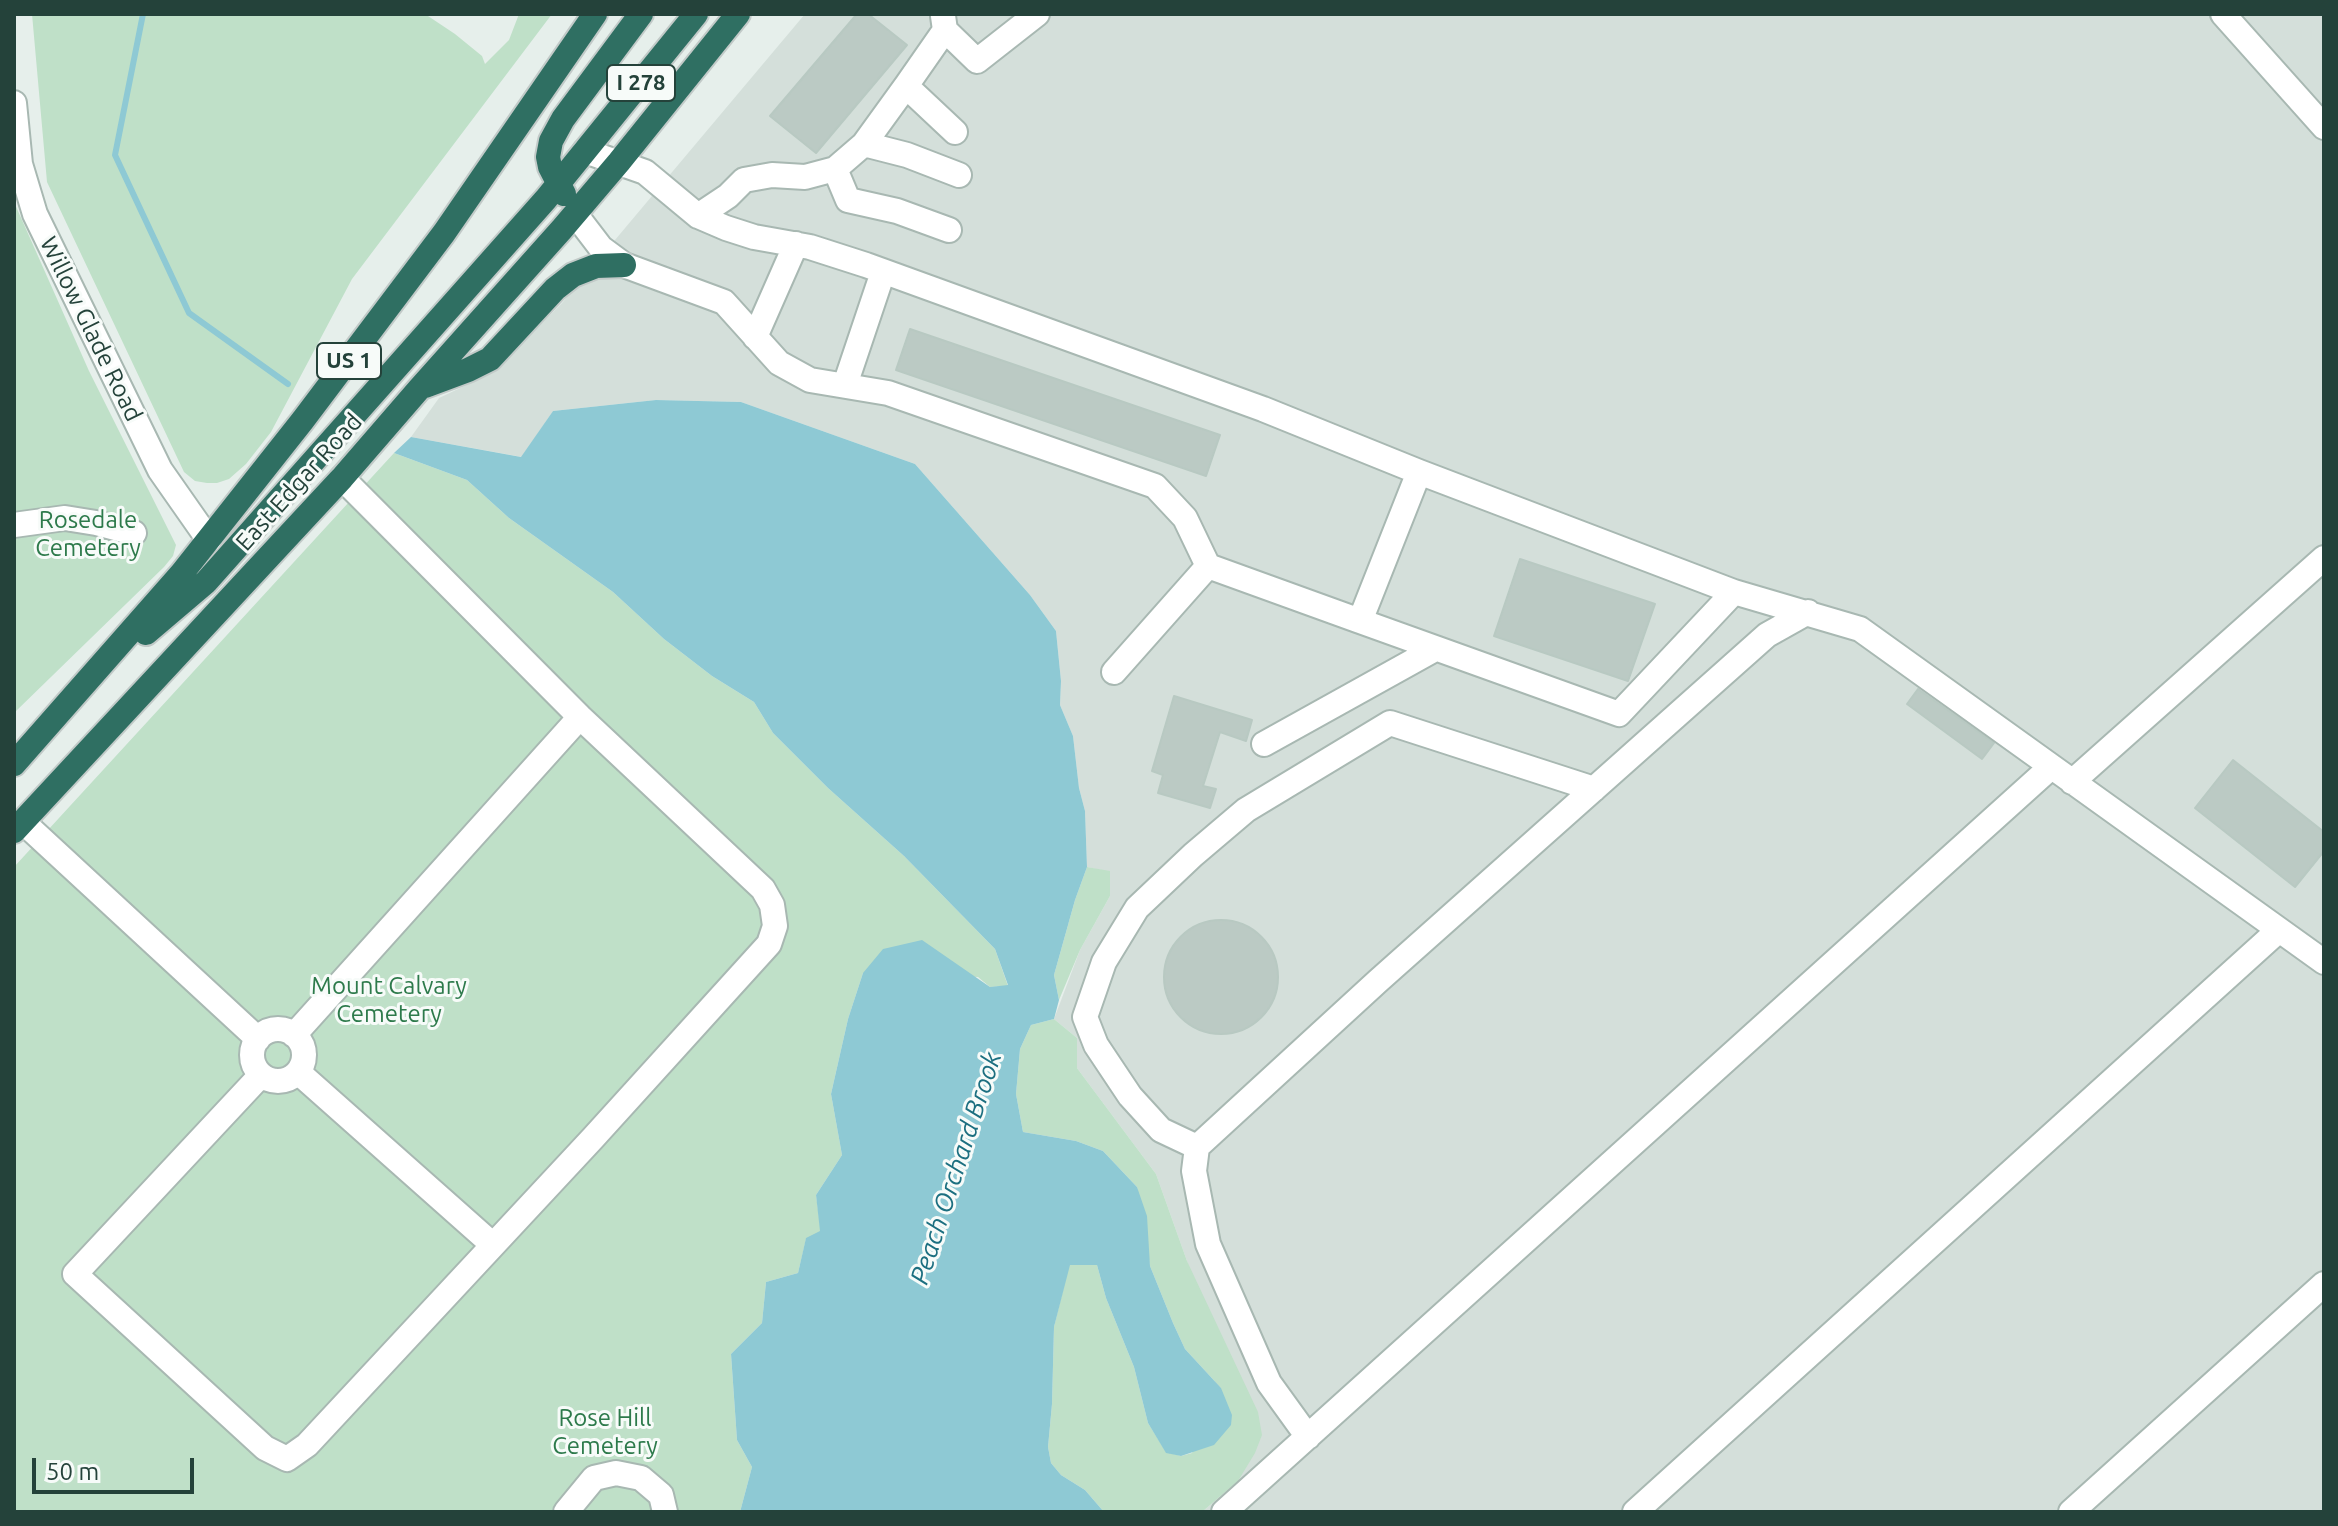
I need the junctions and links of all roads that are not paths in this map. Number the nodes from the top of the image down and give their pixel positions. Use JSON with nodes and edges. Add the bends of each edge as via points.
{"nodes":[{"id":1,"x":595,"y":14,"type":"edge"},
{"id":2,"x":641,"y":14,"type":"edge"},
{"id":3,"x":696,"y":14,"type":"edge"},
{"id":4,"x":738,"y":14,"type":"edge"},
{"id":5,"x":1037,"y":14,"type":"edge"},
{"id":6,"x":2223,"y":14,"type":"edge"},
{"id":7,"x":943,"y":18,"type":"edge"},
{"id":8,"x":906,"y":86,"type":"junction"},
{"id":9,"x":14,"y":103,"type":"edge"},
{"id":10,"x":2324,"y":127,"type":"edge"},
{"id":11,"x":955,"y":132,"type":"dead end"},
{"id":12,"x":864,"y":144,"type":"junction"},
{"id":13,"x":585,"y":151,"type":"junction"},
{"id":14,"x":619,"y":162,"type":"junction"},
{"id":15,"x":835,"y":169,"type":"junction"},
{"id":16,"x":959,"y":175,"type":"dead end"},
{"id":17,"x":558,"y":184,"type":"junction"},
{"id":18,"x":575,"y":214,"type":"junction"},
{"id":19,"x":698,"y":216,"type":"junction"},
{"id":20,"x":949,"y":230,"type":"dead end"},
{"id":21,"x":796,"y":244,"type":"junction"},
{"id":22,"x":624,"y":265,"type":"junction"},
{"id":23,"x":883,"y":272,"type":"junction"},
{"id":24,"x":755,"y":337,"type":"junction"},
{"id":25,"x":845,"y":385,"type":"junction"},
{"id":26,"x":419,"y":389,"type":"junction"},
{"id":27,"x":1419,"y":472,"type":"junction"},
{"id":28,"x":342,"y":478,"type":"junction"},
{"id":29,"x":14,"y":525,"type":"edge"},
{"id":30,"x":134,"y":533,"type":"dead end"},
{"id":31,"x":209,"y":540,"type":"junction"},
{"id":32,"x":2324,"y":558,"type":"edge"},
{"id":33,"x":1208,"y":566,"type":"junction"},
{"id":34,"x":1734,"y":592,"type":"junction"},
{"id":35,"x":1808,"y":612,"type":"junction"},
{"id":36,"x":1360,"y":621,"type":"junction"},
{"id":37,"x":1435,"y":649,"type":"junction"},
{"id":38,"x":1114,"y":672,"type":"dead end"},
{"id":39,"x":80,"y":690,"type":"junction"},
{"id":40,"x":580,"y":717,"type":"junction"},
{"id":41,"x":1264,"y":744,"type":"dead end"},
{"id":42,"x":14,"y":764,"type":"edge"},
{"id":43,"x":2051,"y":767,"type":"junction"},
{"id":44,"x":2072,"y":782,"type":"junction"},
{"id":45,"x":1594,"y":789,"type":"junction"},
{"id":46,"x":18,"y":826,"type":"edge"},
{"id":47,"x":2279,"y":930,"type":"junction"},
{"id":48,"x":2324,"y":962,"type":"edge"},
{"id":49,"x":294,"y":1035,"type":"junction"},
{"id":50,"x":258,"y":1039,"type":"junction"},
{"id":51,"x":298,"y":1072,"type":"junction"},
{"id":52,"x":261,"y":1075,"type":"junction"},
{"id":53,"x":1197,"y":1147,"type":"junction"},
{"id":54,"x":493,"y":1245,"type":"junction"},
{"id":55,"x":2324,"y":1284,"type":"edge"},
{"id":56,"x":1308,"y":1437,"type":"junction"},
{"id":57,"x":566,"y":1512,"type":"edge"},
{"id":58,"x":665,"y":1512,"type":"edge"},
{"id":59,"x":1224,"y":1512,"type":"edge"},
{"id":60,"x":1635,"y":1512,"type":"edge"},
{"id":61,"x":2071,"y":1512,"type":"edge"}],
"edges":[{"from":1,"to":31,"type":"highway","name":"East Edgar Road","number":"US 1","via":[[444,233]]},
{"from":2,"to":17,"type":"highway","via":[[551,141],[548,157]]},
{"from":3,"to":13,"type":"highway","number":"I 278"},
{"from":4,"to":14,"type":"highway","name":"East Edgar Road","number":"US 1"},
{"from":5,"to":7,"type":"street","via":[[977,61]]},
{"from":6,"to":10,"type":"street"},
{"from":7,"to":8,"type":"street"},
{"from":8,"to":11,"type":"street"},
{"from":8,"to":12,"type":"street"},
{"from":9,"to":31,"type":"street","name":"Willow Glade Road","via":[[20,164],[35,214],[160,470]]},
{"from":12,"to":15,"type":"street"},
{"from":12,"to":16,"type":"street"},
{"from":13,"to":14,"type":"street"},
{"from":13,"to":17,"type":"highway","number":"I 278"},
{"from":14,"to":18,"type":"highway","name":"East Edgar Road","number":"US 1"},
{"from":14,"to":19,"type":"street","via":[[645,172]]},
{"from":15,"to":19,"type":"street","via":[[805,177],[744,180]]},
{"from":15,"to":20,"type":"street","via":[[848,200]]},
{"from":17,"to":18,"type":"highway"},
{"from":17,"to":39,"type":"highway","via":[[206,582]]},
{"from":18,"to":22,"type":"street","via":[[601,248]]},
{"from":18,"to":26,"type":"highway","name":"East Edgar Road","number":"US 1"},
{"from":19,"to":21,"type":"street","via":[[754,237]]},
{"from":21,"to":23,"type":"street"},
{"from":21,"to":24,"type":"street"},
{"from":22,"to":24,"type":"street","via":[[724,302]]},
{"from":22,"to":26,"type":"highway","via":[[596,266],[573,275],[490,359]]},
{"from":23,"to":25,"type":"street"},
{"from":23,"to":27,"type":"street","via":[[1263,409]]},
{"from":24,"to":25,"type":"street","via":[[779,363],[810,380]]},
{"from":25,"to":33,"type":"street","via":[[888,393],[1155,486],[1185,518]]},
{"from":26,"to":28,"type":"highway","name":"East Edgar Road","number":"US 1"},
{"from":27,"to":34,"type":"street"},
{"from":27,"to":36,"type":"street"},
{"from":28,"to":40,"type":"street"},
{"from":28,"to":46,"type":"highway","name":"East Edgar Road","number":"US 1"},
{"from":29,"to":30,"type":"street","via":[[65,518]]},
{"from":31,"to":39,"type":"highway","name":"East Edgar Road","number":"US 1"},
{"from":32,"to":44,"type":"street"},
{"from":33,"to":36,"type":"street"},
{"from":33,"to":38,"type":"street"},
{"from":34,"to":35,"type":"street"},
{"from":34,"to":37,"type":"street","via":[[1619,714]]},
{"from":35,"to":43,"type":"street","via":[[1860,629]]},
{"from":35,"to":45,"type":"street","via":[[1767,635]]},
{"from":36,"to":37,"type":"street"},
{"from":37,"to":41,"type":"street"},
{"from":39,"to":42,"type":"highway","name":"East Edgar Road","number":"US 1"},
{"from":40,"to":49,"type":"street"},
{"from":40,"to":54,"type":"street","via":[[763,889],[775,926],[769,944]]},
{"from":43,"to":44,"type":"street"},
{"from":43,"to":56,"type":"street"},
{"from":44,"to":47,"type":"street"},
{"from":45,"to":53,"type":"street"},
{"from":45,"to":53,"type":"street","via":[[1390,723],[1246,810],[1193,855],[1137,908],[1104,962],[1085,1017],[1096,1045],[1130,1096],[1161,1130]]},
{"from":46,"to":50,"type":"street"},
{"from":47,"to":48,"type":"street"},
{"from":47,"to":60,"type":"street"},
{"from":49,"to":50,"type":"street","via":[[275,1030]]},
{"from":49,"to":51,"type":"street","via":[[303,1053]]},
{"from":50,"to":52,"type":"street","via":[[252,1057]]},
{"from":51,"to":52,"type":"street","via":[[280,1081]]},
{"from":51,"to":54,"type":"street"},
{"from":52,"to":54,"type":"street","via":[[75,1274],[265,1448],[287,1459],[307,1445]]},
{"from":53,"to":56,"type":"street","via":[[1194,1171],[1208,1244],[1269,1383]]},
{"from":55,"to":61,"type":"street"},
{"from":56,"to":59,"type":"street"},
{"from":57,"to":58,"type":"street","via":[[594,1478],[616,1473],[641,1478],[661,1495]]}]}
